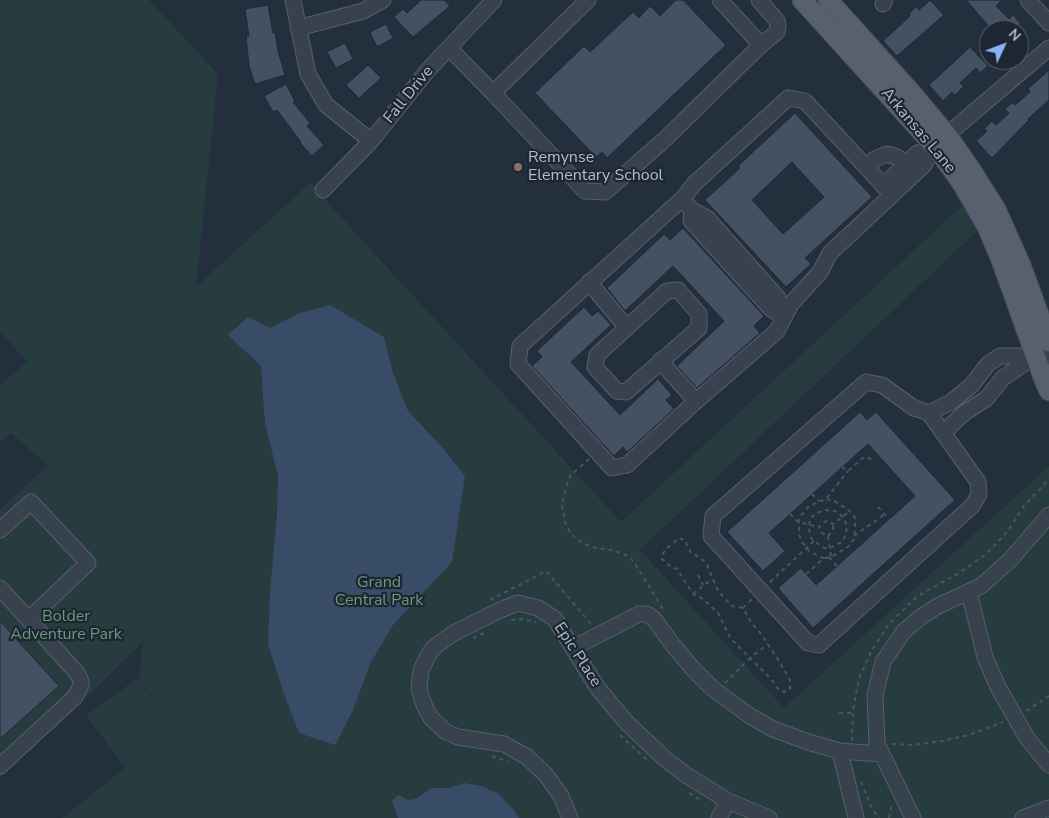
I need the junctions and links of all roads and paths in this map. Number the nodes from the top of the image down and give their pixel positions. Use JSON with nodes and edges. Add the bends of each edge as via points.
{"nodes":[{"id":1,"x":293,"y":0,"type":"edge"},
{"id":2,"x":383,"y":0,"type":"edge"},
{"id":3,"x":494,"y":0,"type":"edge"},
{"id":4,"x":588,"y":0,"type":"edge"},
{"id":5,"x":720,"y":0,"type":"edge"},
{"id":6,"x":759,"y":0,"type":"edge"},
{"id":7,"x":802,"y":0,"type":"edge"},
{"id":8,"x":828,"y":0,"type":"edge"},
{"id":9,"x":1028,"y":0,"type":"edge"},
{"id":10,"x":1049,"y":23,"type":"edge"},
{"id":11,"x":298,"y":28,"type":"junction"},
{"id":12,"x":762,"y":45,"type":"junction"},
{"id":13,"x":449,"y":48,"type":"junction"},
{"id":14,"x":1049,"y":48,"type":"edge"},
{"id":15,"x":493,"y":93,"type":"junction"},
{"id":16,"x":371,"y":141,"type":"junction"},
{"id":17,"x":941,"y":141,"type":"junction"},
{"id":18,"x":905,"y":164,"type":"junction"},
{"id":19,"x":866,"y":168,"type":"junction"},
{"id":20,"x":323,"y":190,"type":"dead end"},
{"id":21,"x":888,"y":190,"type":"junction"},
{"id":22,"x":687,"y":205,"type":"junction"},
{"id":23,"x":590,"y":282,"type":"junction"},
{"id":24,"x":784,"y":317,"type":"junction"},
{"id":25,"x":627,"y":328,"type":"junction"},
{"id":26,"x":1049,"y":342,"type":"edge"},
{"id":27,"x":1042,"y":355,"type":"edge"},
{"id":28,"x":660,"y":361,"type":"junction"},
{"id":29,"x":1049,"y":391,"type":"edge"},
{"id":30,"x":696,"y":401,"type":"junction"},
{"id":31,"x":930,"y":413,"type":"junction"},
{"id":32,"x":944,"y":432,"type":"junction"},
{"id":33,"x":597,"y":452,"type":"junction"},
{"id":34,"x":872,"y":459,"type":"dead end"},
{"id":35,"x":842,"y":467,"type":"dead end"},
{"id":36,"x":848,"y":471,"type":"junction"},
{"id":37,"x":812,"y":494,"type":"dead end"},
{"id":38,"x":826,"y":499,"type":"junction"},
{"id":39,"x":819,"y":501,"type":"junction"},
{"id":40,"x":878,"y":507,"type":"dead end"},
{"id":41,"x":850,"y":511,"type":"junction"},
{"id":42,"x":790,"y":514,"type":"dead end"},
{"id":43,"x":885,"y":514,"type":"junction"},
{"id":44,"x":1049,"y":515,"type":"edge"},
{"id":45,"x":842,"y":516,"type":"junction"},
{"id":46,"x":889,"y":519,"type":"dead end"},
{"id":47,"x":798,"y":522,"type":"junction"},
{"id":48,"x":833,"y":524,"type":"junction"},
{"id":49,"x":810,"y":525,"type":"junction"},
{"id":50,"x":819,"y":527,"type":"junction"},
{"id":51,"x":0,"y":530,"type":"edge"},
{"id":52,"x":828,"y":536,"type":"junction"},
{"id":53,"x":854,"y":536,"type":"junction"},
{"id":54,"x":814,"y":541,"type":"junction"},
{"id":55,"x":830,"y":548,"type":"junction"},
{"id":56,"x":807,"y":549,"type":"junction"},
{"id":57,"x":830,"y":557,"type":"junction"},
{"id":58,"x":824,"y":558,"type":"junction"},
{"id":59,"x":837,"y":566,"type":"dead end"},
{"id":60,"x":806,"y":574,"type":"dead end"},
{"id":61,"x":698,"y":575,"type":"dead end"},
{"id":62,"x":713,"y":579,"type":"junction"},
{"id":63,"x":703,"y":585,"type":"junction"},
{"id":64,"x":0,"y":588,"type":"edge"},
{"id":65,"x":761,"y":591,"type":"junction"},
{"id":66,"x":969,"y":592,"type":"junction"},
{"id":67,"x":693,"y":594,"type":"junction"},
{"id":68,"x":485,"y":603,"type":"dead end"},
{"id":69,"x":665,"y":614,"type":"dead end"},
{"id":70,"x":28,"y":619,"type":"junction"},
{"id":71,"x":509,"y":620,"type":"dead end"},
{"id":72,"x":541,"y":625,"type":"dead end"},
{"id":73,"x":464,"y":628,"type":"junction"},
{"id":74,"x":489,"y":630,"type":"dead end"},
{"id":75,"x":600,"y":634,"type":"junction"},
{"id":76,"x":768,"y":644,"type":"junction"},
{"id":77,"x":573,"y":648,"type":"junction"},
{"id":78,"x":750,"y":658,"type":"junction"},
{"id":79,"x":725,"y":683,"type":"dead end"},
{"id":80,"x":1049,"y":696,"type":"edge"},
{"id":81,"x":839,"y":713,"type":"dead end"},
{"id":82,"x":852,"y":713,"type":"dead end"},
{"id":83,"x":1014,"y":717,"type":"junction"},
{"id":84,"x":618,"y":733,"type":"dead end"},
{"id":85,"x":879,"y":749,"type":"junction"},
{"id":86,"x":840,"y":751,"type":"junction"},
{"id":87,"x":490,"y":755,"type":"dead end"},
{"id":88,"x":648,"y":762,"type":"dead end"},
{"id":89,"x":510,"y":763,"type":"dead end"},
{"id":90,"x":1049,"y":765,"type":"edge"},
{"id":91,"x":0,"y":766,"type":"edge"},
{"id":92,"x":688,"y":792,"type":"dead end"},
{"id":93,"x":703,"y":801,"type":"dead end"},
{"id":94,"x":728,"y":801,"type":"junction"},
{"id":95,"x":1049,"y":808,"type":"edge"},
{"id":96,"x":570,"y":818,"type":"edge"},
{"id":97,"x":719,"y":818,"type":"edge"},
{"id":98,"x":769,"y":818,"type":"edge"},
{"id":99,"x":856,"y":818,"type":"edge"},
{"id":100,"x":913,"y":818,"type":"edge"},
{"id":101,"x":1023,"y":818,"type":"edge"}],
"edges":[{"from":1,"to":11,"type":"street"},
{"from":2,"to":11,"type":"street","via":[[363,11]]},
{"from":3,"to":13,"type":"street","name":"Fall Drive"},
{"from":4,"to":15,"type":"street"},
{"from":5,"to":12,"type":"street"},
{"from":6,"to":12,"type":"street","via":[[778,26],[778,32]]},
{"from":7,"to":17,"type":"main road","name":"Arkansas Lane"},
{"from":8,"to":17,"type":"main road","name":"Arkansas Lane","via":[[910,91]]},
{"from":9,"to":10,"type":"street"},
{"from":11,"to":16,"type":"street","via":[[308,74],[326,105]]},
{"from":12,"to":15,"type":"street","via":[[663,141],[604,192],[585,192]]},
{"from":13,"to":15,"type":"street"},
{"from":13,"to":16,"type":"street","name":"Fall Drive"},
{"from":14,"to":17,"type":"street"},
{"from":16,"to":20,"type":"street","name":"Fall Drive"},
{"from":17,"to":18,"type":"street","via":[[916,154]]},
{"from":17,"to":21,"type":"street","via":[[924,165]]},
{"from":17,"to":26,"type":"main road","name":"Arkansas Lane","via":[[996,209]]},
{"from":17,"to":27,"type":"main road","name":"Arkansas Lane","via":[[987,227]]},
{"from":18,"to":19,"type":"street","via":[[897,156],[887,154]]},
{"from":18,"to":21,"type":"street"},
{"from":19,"to":21,"type":"street"},
{"from":19,"to":22,"type":"street","via":[[805,102],[788,98],[695,183]]},
{"from":21,"to":24,"type":"street","via":[[830,253],[820,272],[791,304]]},
{"from":22,"to":23,"type":"street"},
{"from":22,"to":24,"type":"street","via":[[691,220],[771,309]]},
{"from":23,"to":25,"type":"street"},
{"from":23,"to":33,"type":"street","via":[[520,346],[518,364]]},
{"from":24,"to":30,"type":"street","via":[[777,331]]},
{"from":25,"to":28,"type":"street","via":[[596,355],[595,368],[617,391],[626,392]]},
{"from":25,"to":28,"type":"street","via":[[667,291],[678,290],[699,314],[699,328]]},
{"from":27,"to":29,"type":"main road","name":"Arkansas Lane"},
{"from":27,"to":31,"type":"street","via":[[1000,356],[988,364],[971,386]]},
{"from":27,"to":32,"type":"street","via":[[1002,378],[986,399],[964,413]]},
{"from":28,"to":30,"type":"street"},
{"from":30,"to":33,"type":"street","via":[[627,465],[612,468]]},
{"from":31,"to":32,"type":"street"},
{"from":31,"to":65,"type":"street","via":[[914,408],[882,384],[866,382],[713,516],[710,536]]},
{"from":32,"to":65,"type":"street","via":[[978,482],[979,494],[973,505],[819,645],[808,642]]},
{"from":33,"to":69,"type":"path","via":[[570,476],[562,506],[566,526],[582,542],[620,552],[634,562]]},
{"from":34,"to":36,"type":"path","via":[[864,457]]},
{"from":35,"to":36,"type":"path"},
{"from":36,"to":38,"type":"path"},
{"from":37,"to":39,"type":"path"},
{"from":38,"to":39,"type":"path"},
{"from":38,"to":41,"type":"path"},
{"from":39,"to":47,"type":"path","via":[[803,512]]},
{"from":40,"to":43,"type":"path"},
{"from":41,"to":45,"type":"path"},
{"from":41,"to":53,"type":"path","via":[[855,518]]},
{"from":42,"to":47,"type":"path"},
{"from":43,"to":46,"type":"path"},
{"from":43,"to":53,"type":"path"},
{"from":44,"to":66,"type":"street","via":[[1011,559],[982,586]]},
{"from":45,"to":48,"type":"path"},
{"from":45,"to":49,"type":"path","via":[[835,511],[824,510],[810,519]]},
{"from":45,"to":55,"type":"path","via":[[847,525],[846,534],[842,542]]},
{"from":47,"to":49,"type":"path"},
{"from":47,"to":56,"type":"path","via":[[802,542]]},
{"from":48,"to":50,"type":"path","via":[[826,521]]},
{"from":48,"to":52,"type":"path"},
{"from":49,"to":50,"type":"path"},
{"from":49,"to":54,"type":"path"},
{"from":50,"to":52,"type":"path"},
{"from":51,"to":70,"type":"street","via":[[30,502],[88,563]]},
{"from":52,"to":55,"type":"path"},
{"from":53,"to":57,"type":"path","via":[[848,547]]},
{"from":54,"to":55,"type":"path"},
{"from":54,"to":56,"type":"path"},
{"from":55,"to":57,"type":"path"},
{"from":56,"to":58,"type":"path"},
{"from":56,"to":65,"type":"path"},
{"from":57,"to":58,"type":"path"},
{"from":57,"to":59,"type":"path"},
{"from":58,"to":60,"type":"path"},
{"from":61,"to":63,"type":"path"},
{"from":62,"to":63,"type":"path"},
{"from":62,"to":67,"type":"path","via":[[707,564],[691,553],[685,540],[679,538],[662,555],[662,559],[677,569]]},
{"from":62,"to":76,"type":"path","via":[[718,591],[732,606],[743,608]]},
{"from":63,"to":67,"type":"path"},
{"from":64,"to":70,"type":"street"},
{"from":66,"to":83,"type":"street","via":[[985,657]]},
{"from":66,"to":85,"type":"street","via":[[922,616],[904,630],[893,645],[884,662],[875,695]]},
{"from":67,"to":78,"type":"path","via":[[703,598],[718,613],[731,639]]},
{"from":68,"to":75,"type":"path","via":[[546,571]]},
{"from":70,"to":91,"type":"street","via":[[77,673],[81,685],[75,697]]},
{"from":71,"to":72,"type":"path","via":[[529,620]]},
{"from":73,"to":74,"type":"path","via":[[472,639]]},
{"from":73,"to":77,"type":"street","name":"Epic Place","via":[[518,604],[538,608],[555,619]]},
{"from":73,"to":96,"type":"street","name":"Epic Place","via":[[441,641],[421,670],[419,688],[425,707],[446,732],[504,744],[527,757],[546,775]]},
{"from":75,"to":77,"type":"street"},
{"from":75,"to":86,"type":"street","via":[[638,614],[647,614],[693,669],[732,704],[773,729]]},
{"from":76,"to":78,"type":"path"},
{"from":76,"to":78,"type":"path","via":[[790,680],[790,689],[784,692],[778,689]]},
{"from":77,"to":94,"type":"street","name":"Epic Place","via":[[597,687],[646,742],[686,775]]},
{"from":78,"to":79,"type":"path"},
{"from":80,"to":83,"type":"path"},
{"from":81,"to":82,"type":"path"},
{"from":83,"to":85,"type":"path","via":[[969,735]]},
{"from":83,"to":90,"type":"street"},
{"from":84,"to":88,"type":"path"},
{"from":85,"to":86,"type":"street"},
{"from":85,"to":100,"type":"street"},
{"from":86,"to":99,"type":"street"},
{"from":87,"to":89,"type":"path"},
{"from":92,"to":93,"type":"path"},
{"from":94,"to":97,"type":"street"},
{"from":94,"to":98,"type":"street","name":"Epic Place"},
{"from":95,"to":101,"type":"street"}]}
